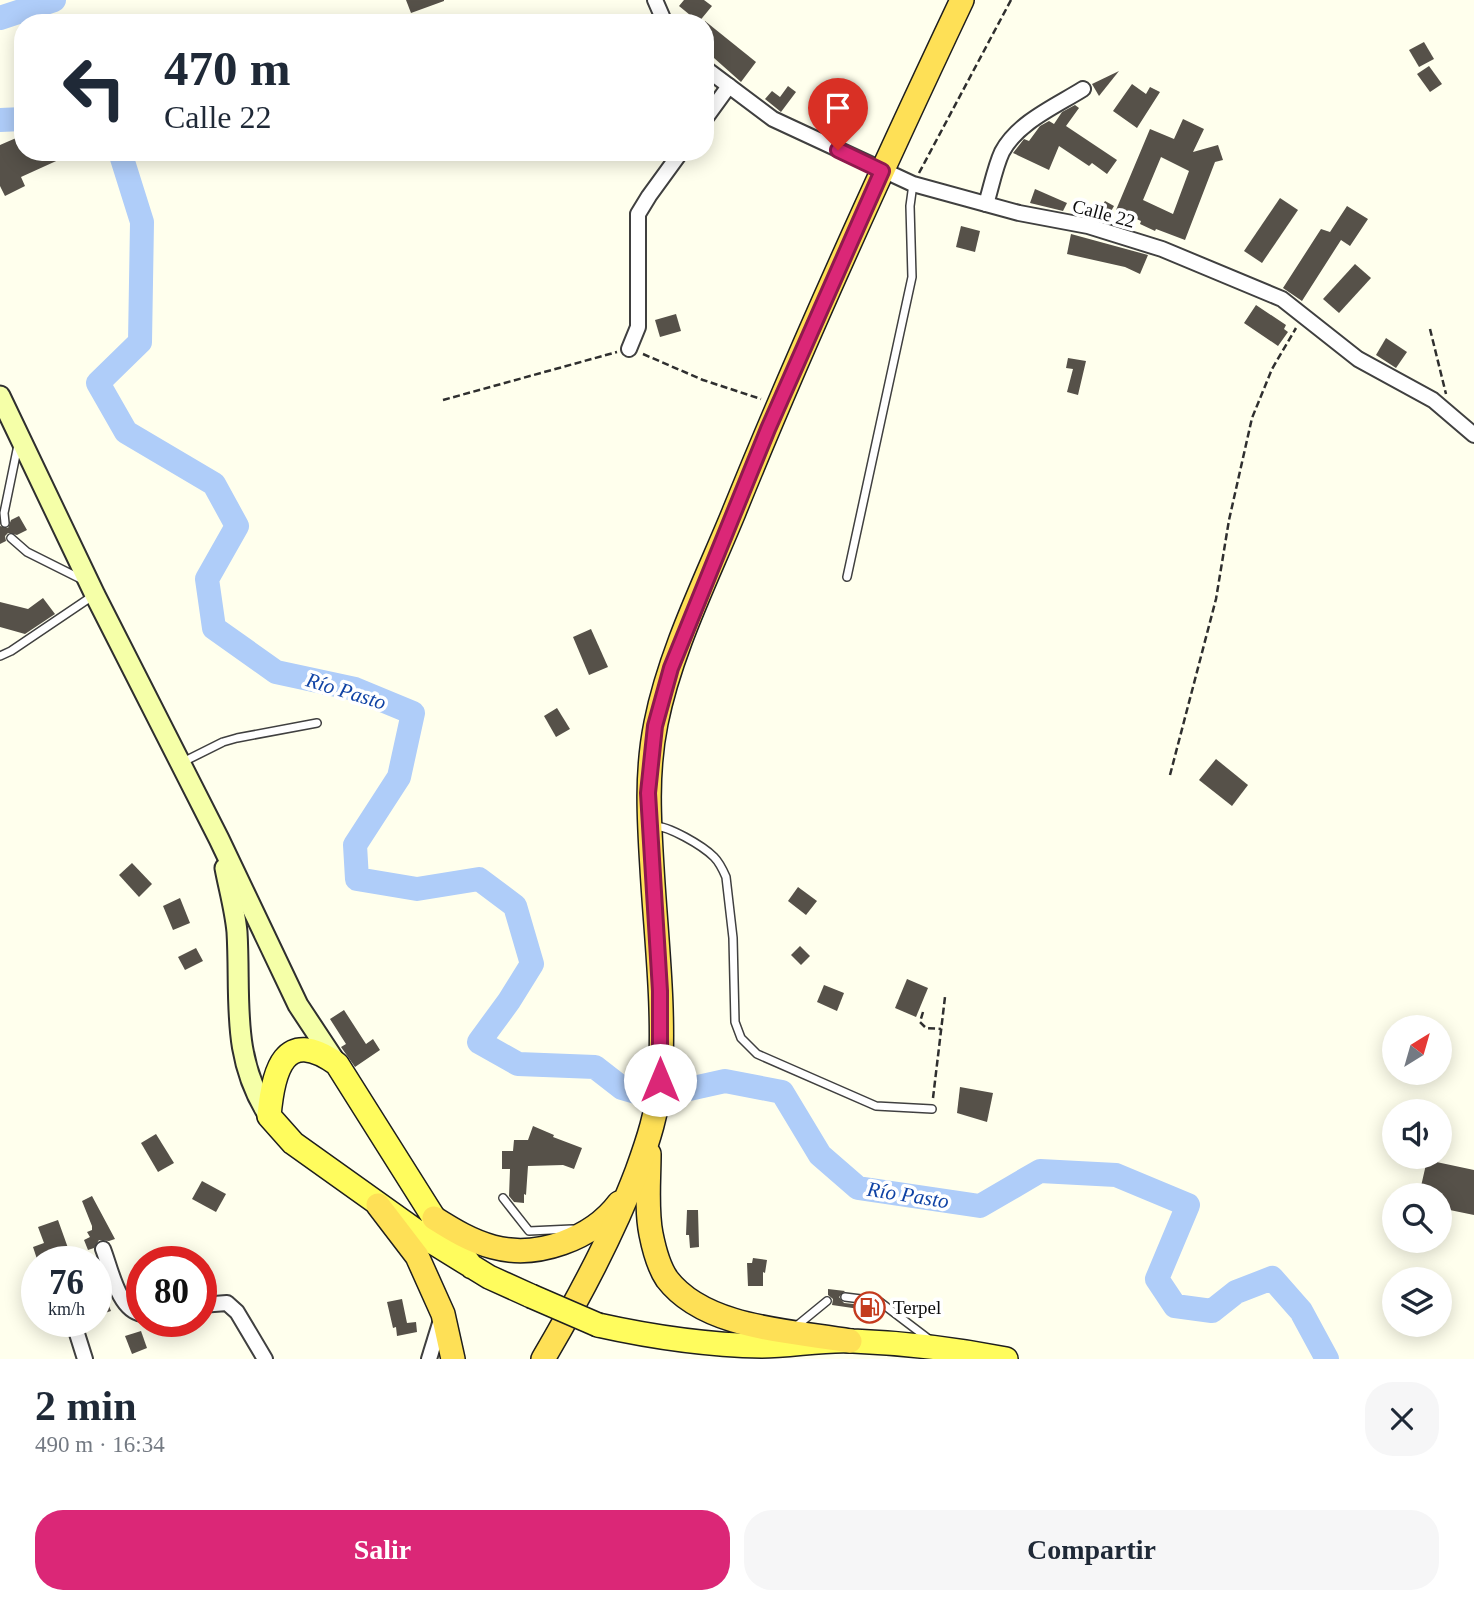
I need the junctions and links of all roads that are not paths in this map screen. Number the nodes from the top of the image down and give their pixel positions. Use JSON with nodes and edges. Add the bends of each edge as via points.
{"nodes":[{"id":1,"x":961,"y":0,"type":"edge"},
{"id":2,"x":714,"y":75,"type":"edge"},
{"id":3,"x":729,"y":86,"type":"junction"},
{"id":4,"x":1083,"y":89,"type":"dead end"},
{"id":5,"x":714,"y":107,"type":"edge"},
{"id":6,"x":675,"y":161,"type":"edge"},
{"id":7,"x":882,"y":171,"type":"junction"},
{"id":8,"x":913,"y":184,"type":"junction"},
{"id":9,"x":986,"y":204,"type":"junction"},
{"id":10,"x":629,"y":349,"type":"road end"},
{"id":11,"x":0,"y":396,"type":"edge"},
{"id":12,"x":1474,"y":435,"type":"edge"},
{"id":13,"x":19,"y":437,"type":"junction"},
{"id":14,"x":5,"y":523,"type":"dead end"},
{"id":15,"x":11,"y":538,"type":"dead end"},
{"id":16,"x":846,"y":577,"type":"dead end"},
{"id":17,"x":92,"y":589,"type":"junction"},
{"id":18,"x":0,"y":656,"type":"edge"},
{"id":19,"x":317,"y":723,"type":"dead end"},
{"id":20,"x":181,"y":764,"type":"junction"},
{"id":21,"x":649,"y":826,"type":"junction"},
{"id":22,"x":219,"y":839,"type":"junction"},
{"id":23,"x":337,"y":1064,"type":"junction"},
{"id":24,"x":932,"y":1109,"type":"road end"},
{"id":25,"x":269,"y":1116,"type":"junction"},
{"id":26,"x":649,"y":1137,"type":"junction"},
{"id":27,"x":630,"y":1189,"type":"junction"},
{"id":28,"x":503,"y":1198,"type":"dead end"},
{"id":29,"x":378,"y":1205,"type":"junction"},
{"id":30,"x":434,"y":1218,"type":"junction"},
{"id":31,"x":593,"y":1228,"type":"junction"},
{"id":32,"x":472,"y":1266,"type":"junction"},
{"id":33,"x":112,"y":1272,"type":"edge"},
{"id":34,"x":845,"y":1297,"type":"dead end"},
{"id":35,"x":861,"y":1299,"type":"dead end"},
{"id":36,"x":827,"y":1301,"type":"dead end"},
{"id":37,"x":217,"y":1302,"type":"edge"},
{"id":38,"x":880,"y":1303,"type":"dead end"},
{"id":39,"x":126,"y":1304,"type":"edge"},
{"id":40,"x":443,"y":1314,"type":"junction"},
{"id":41,"x":790,"y":1330,"type":"junction"},
{"id":42,"x":643,"y":1335,"type":"junction"},
{"id":43,"x":78,"y":1337,"type":"edge"},
{"id":44,"x":850,"y":1341,"type":"junction"},
{"id":45,"x":934,"y":1351,"type":"edge"},
{"id":46,"x":85,"y":1359,"type":"edge"},
{"id":47,"x":265,"y":1359,"type":"edge"},
{"id":48,"x":429,"y":1359,"type":"edge"},
{"id":49,"x":453,"y":1359,"type":"edge"},
{"id":50,"x":543,"y":1359,"type":"edge"},
{"id":51,"x":702,"y":1359,"type":"edge"},
{"id":52,"x":1006,"y":1359,"type":"edge"}],
"edges":[{"from":1,"to":7,"type":"highway"},
{"from":2,"to":3,"type":"street","name":"Calle 22"},
{"from":3,"to":5,"type":"street"},
{"from":3,"to":7,"type":"street","name":"Calle 22","via":[[773,119]]},
{"from":4,"to":9,"type":"street","via":[[1019,131],[1002,152]]},
{"from":6,"to":10,"type":"street","via":[[638,214],[638,327]]},
{"from":7,"to":8,"type":"street","name":"Calle 22"},
{"from":7,"to":21,"type":"highway","via":[[777,405],[671,668],[655,726]]},
{"from":8,"to":9,"type":"street","name":"Calle 22"},
{"from":8,"to":16,"type":"lane","via":[[912,276]]},
{"from":9,"to":12,"type":"street","name":"Calle 22","via":[[1088,226],[1162,249],[1282,299],[1358,359],[1438,404]]},
{"from":11,"to":13,"type":"main road"},
{"from":13,"to":14,"type":"lane"},
{"from":13,"to":17,"type":"main road"},
{"from":15,"to":17,"type":"lane"},
{"from":17,"to":18,"type":"lane"},
{"from":17,"to":20,"type":"main road"},
{"from":19,"to":20,"type":"lane","via":[[230,740]]},
{"from":20,"to":22,"type":"main road"},
{"from":21,"to":24,"type":"lane","via":[[661,825],[709,853],[726,877],[735,1022],[746,1044],[757,1054],[876,1106]]},
{"from":21,"to":26,"type":"highway","via":[[660,991],[660,1080]]},
{"from":22,"to":23,"type":"main road","via":[[298,1005]]},
{"from":22,"to":25,"type":"main road","via":[[236,927],[244,1061]]},
{"from":23,"to":25,"type":"main road","via":[[320,1051],[303,1049],[286,1056],[275,1072]]},
{"from":23,"to":30,"type":"main road"},
{"from":25,"to":29,"type":"main road","via":[[293,1143]]},
{"from":26,"to":27,"type":"highway"},
{"from":26,"to":41,"type":"highway","via":[[650,1231],[667,1279],[689,1300],[713,1312],[746,1325]]},
{"from":27,"to":31,"type":"highway","via":[[614,1211]]},
{"from":27,"to":50,"type":"highway","via":[[597,1265]]},
{"from":28,"to":31,"type":"lane","via":[[529,1231]]},
{"from":29,"to":32,"type":"main road"},
{"from":29,"to":40,"type":"highway","via":[[417,1256]]},
{"from":30,"to":31,"type":"highway","via":[[495,1247],[529,1250],[562,1244]]},
{"from":30,"to":32,"type":"main road"},
{"from":32,"to":42,"type":"main road","bridge":true,"via":[[598,1325]]},
{"from":33,"to":39,"type":"street"},
{"from":34,"to":35,"type":"lane"},
{"from":36,"to":41,"type":"lane"},
{"from":37,"to":47,"type":"street","via":[[237,1311]]},
{"from":38,"to":45,"type":"lane"},
{"from":40,"to":48,"type":"street"},
{"from":40,"to":49,"type":"highway"},
{"from":41,"to":44,"type":"highway"},
{"from":42,"to":44,"type":"main road","via":[[764,1346]]},
{"from":42,"to":51,"type":"main road"},
{"from":43,"to":46,"type":"street"},
{"from":44,"to":45,"type":"main road"},
{"from":45,"to":52,"type":"main road"}]}
